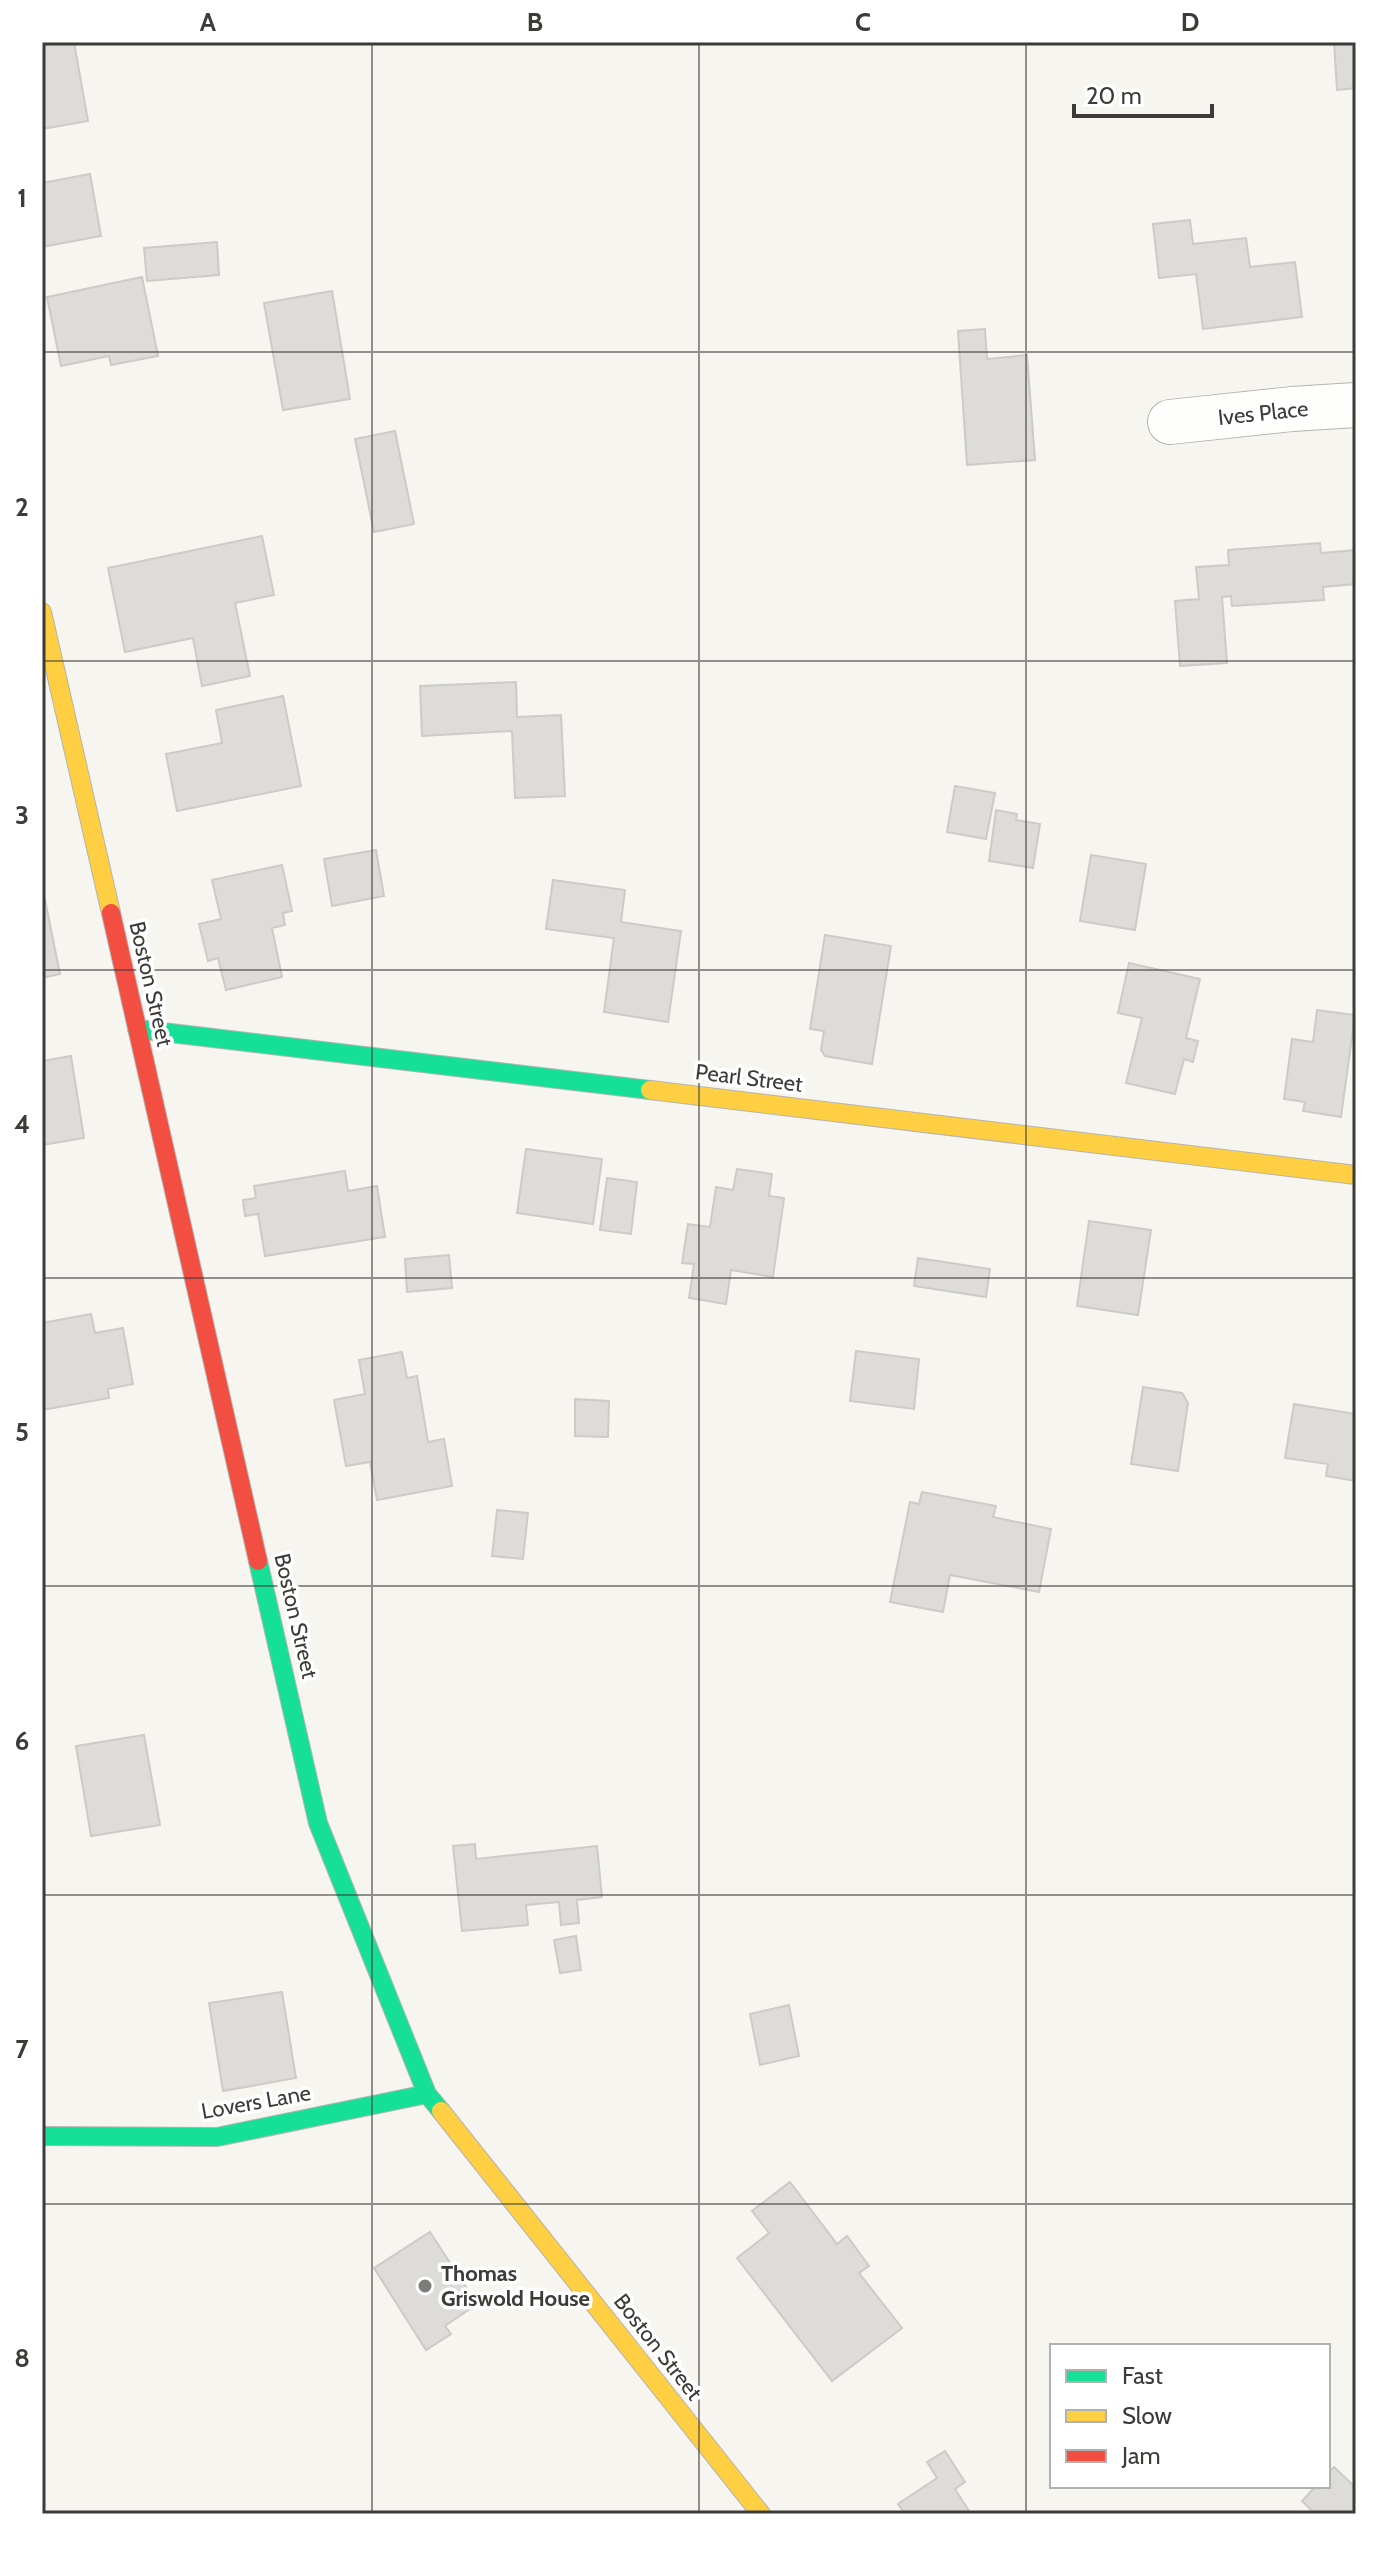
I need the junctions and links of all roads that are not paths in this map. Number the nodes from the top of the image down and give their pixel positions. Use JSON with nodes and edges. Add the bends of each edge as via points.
{"nodes":[{"id":1,"x":1356,"y":405,"type":"edge"},
{"id":2,"x":1170,"y":422,"type":"dead end"},
{"id":3,"x":42,"y":612,"type":"edge"},
{"id":4,"x":137,"y":1029,"type":"junction"},
{"id":5,"x":1356,"y":1175,"type":"edge"},
{"id":6,"x":427,"y":2094,"type":"junction"},
{"id":7,"x":42,"y":2136,"type":"edge"},
{"id":8,"x":761,"y":2514,"type":"edge"}],
"edges":[{"from":1,"to":2,"type":"street","name":"Ives Place"},
{"from":3,"to":4,"type":"main road","name":"Boston Street"},
{"from":4,"to":5,"type":"main road","name":"Pearl Street"},
{"from":4,"to":6,"type":"main road","name":"Boston Street","via":[[318,1823]]},
{"from":6,"to":7,"type":"main road","name":"Lovers Lane","via":[[217,2137]]},
{"from":6,"to":8,"type":"main road","name":"Boston Street"}]}
